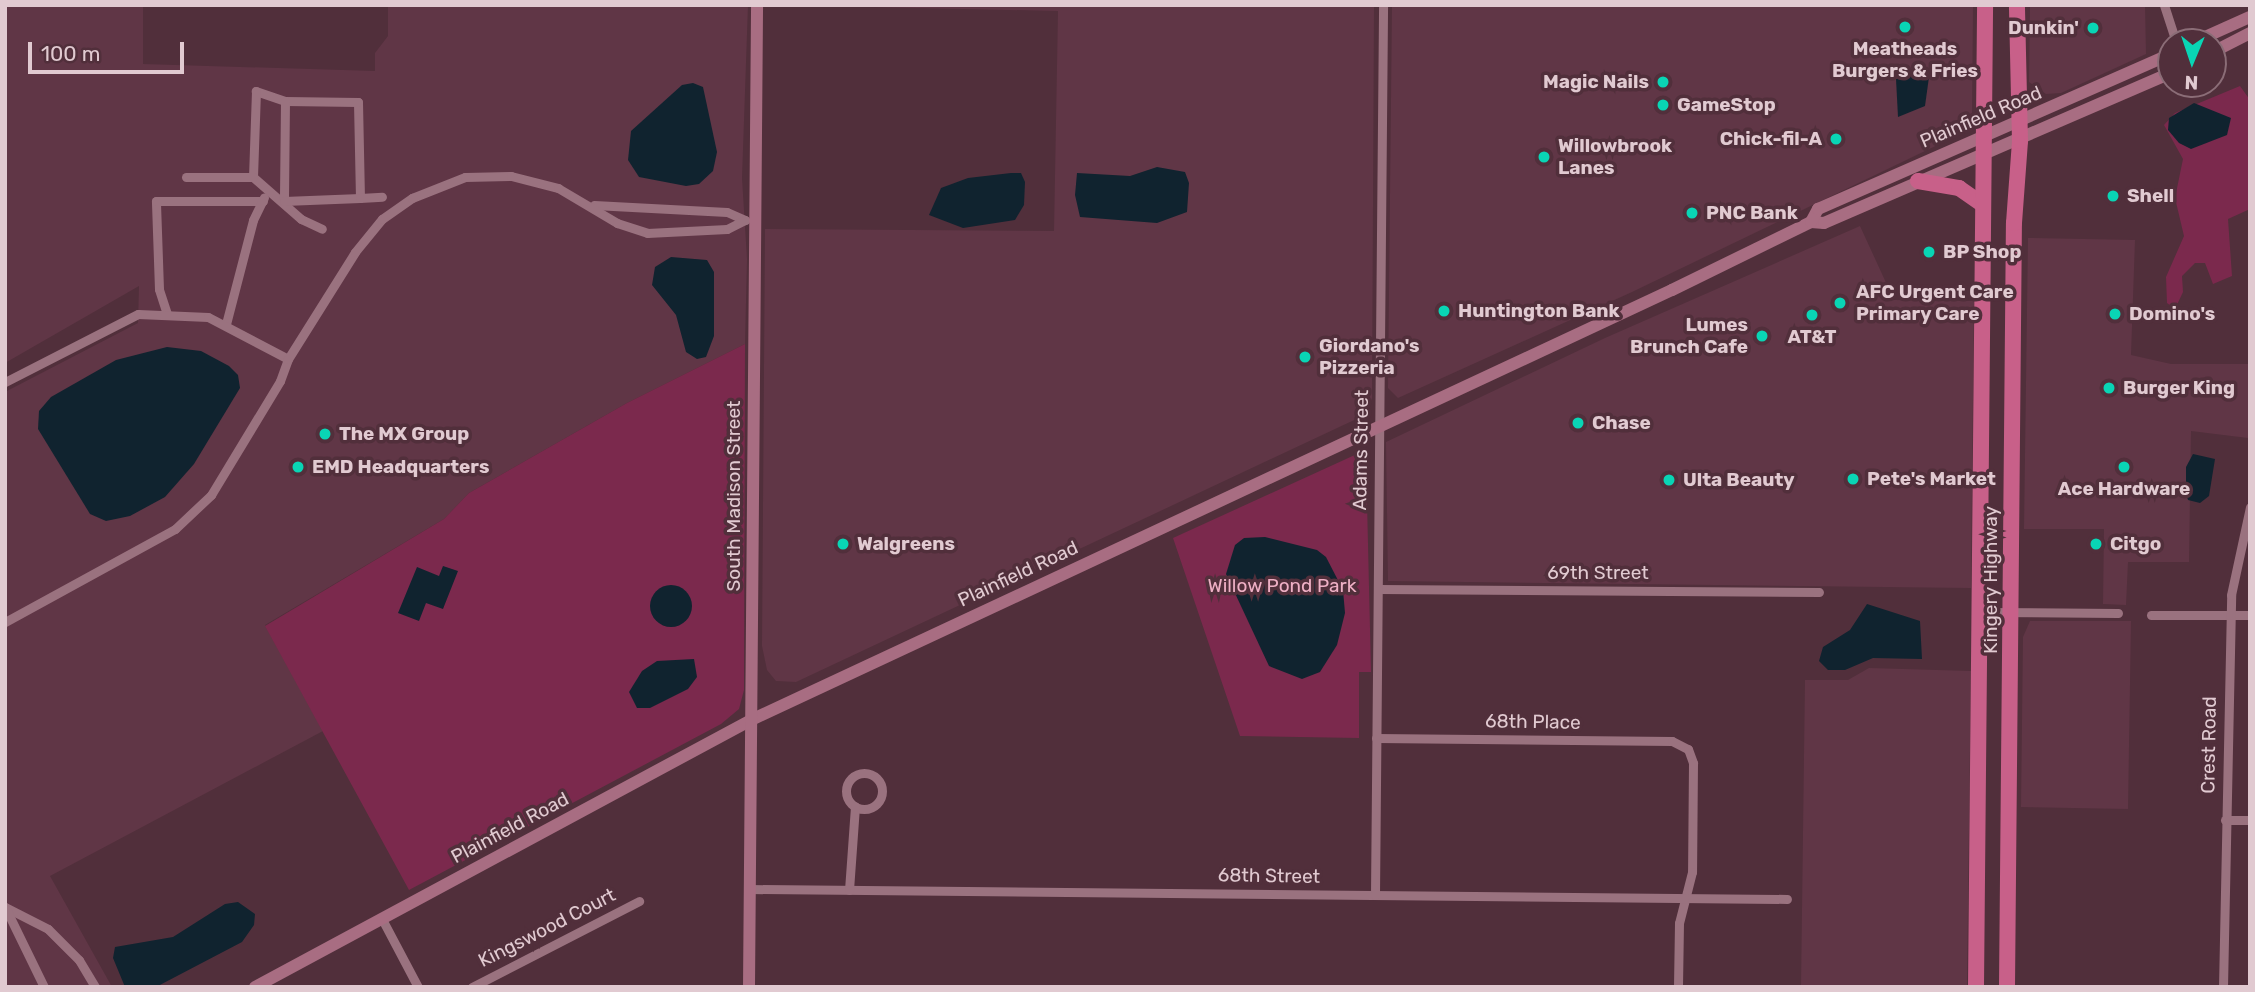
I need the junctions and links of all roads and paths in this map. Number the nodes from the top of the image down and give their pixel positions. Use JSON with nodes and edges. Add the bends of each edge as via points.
{"nodes":[{"id":1,"x":757,"y":5,"type":"edge"},
{"id":2,"x":1383,"y":5,"type":"edge"},
{"id":3,"x":1985,"y":5,"type":"edge"},
{"id":4,"x":2017,"y":5,"type":"edge"},
{"id":5,"x":2164,"y":5,"type":"edge"},
{"id":6,"x":2250,"y":17,"type":"edge"},
{"id":7,"x":2171,"y":28,"type":"edge"},
{"id":8,"x":2225,"y":28,"type":"edge"},
{"id":9,"x":2250,"y":33,"type":"edge"},
{"id":10,"x":2227,"y":45,"type":"edge"},
{"id":11,"x":2157,"y":60,"type":"edge"},
{"id":12,"x":2157,"y":79,"type":"edge"},
{"id":13,"x":285,"y":101,"type":"junction"},
{"id":14,"x":2020,"y":120,"type":"junction"},
{"id":15,"x":1981,"y":136,"type":"junction"},
{"id":16,"x":2020,"y":141,"type":"junction"},
{"id":17,"x":1981,"y":156,"type":"junction"},
{"id":18,"x":186,"y":177,"type":"dead end"},
{"id":19,"x":253,"y":177,"type":"junction"},
{"id":20,"x":1917,"y":181,"type":"junction"},
{"id":21,"x":268,"y":189,"type":"junction"},
{"id":22,"x":382,"y":197,"type":"dead end"},
{"id":23,"x":359,"y":198,"type":"junction"},
{"id":24,"x":262,"y":201,"type":"junction"},
{"id":25,"x":284,"y":201,"type":"junction"},
{"id":26,"x":589,"y":204,"type":"junction"},
{"id":27,"x":1982,"y":204,"type":"junction"},
{"id":28,"x":1811,"y":222,"type":"junction"},
{"id":29,"x":322,"y":229,"type":"dead end"},
{"id":30,"x":167,"y":314,"type":"junction"},
{"id":31,"x":226,"y":324,"type":"junction"},
{"id":32,"x":288,"y":359,"type":"junction"},
{"id":33,"x":5,"y":382,"type":"edge"},
{"id":34,"x":1380,"y":426,"type":"junction"},
{"id":35,"x":2250,"y":507,"type":"edge"},
{"id":36,"x":1378,"y":589,"type":"junction"},
{"id":37,"x":1819,"y":592,"type":"dead end"},
{"id":38,"x":1981,"y":612,"type":"junction"},
{"id":39,"x":2012,"y":612,"type":"junction"},
{"id":40,"x":2118,"y":613,"type":"dead end"},
{"id":41,"x":2151,"y":615,"type":"dead end"},
{"id":42,"x":2230,"y":615,"type":"junction"},
{"id":43,"x":2250,"y":615,"type":"edge"},
{"id":44,"x":5,"y":622,"type":"edge"},
{"id":45,"x":751,"y":720,"type":"junction"},
{"id":46,"x":1376,"y":738,"type":"junction"},
{"id":47,"x":855,"y":806,"type":"junction"},
{"id":48,"x":2225,"y":820,"type":"junction"},
{"id":49,"x":2250,"y":820,"type":"edge"},
{"id":50,"x":750,"y":889,"type":"junction"},
{"id":51,"x":849,"y":890,"type":"junction"},
{"id":52,"x":1375,"y":895,"type":"junction"},
{"id":53,"x":1685,"y":898,"type":"junction"},
{"id":54,"x":1787,"y":899,"type":"dead end"},
{"id":55,"x":639,"y":901,"type":"dead end"},
{"id":56,"x":382,"y":919,"type":"junction"},
{"id":57,"x":43,"y":986,"type":"edge"},
{"id":58,"x":95,"y":987,"type":"edge"},
{"id":59,"x":255,"y":987,"type":"edge"},
{"id":60,"x":418,"y":987,"type":"edge"},
{"id":61,"x":472,"y":987,"type":"edge"},
{"id":62,"x":749,"y":987,"type":"edge"},
{"id":63,"x":1678,"y":987,"type":"edge"},
{"id":64,"x":1976,"y":987,"type":"edge"},
{"id":65,"x":2007,"y":987,"type":"edge"},
{"id":66,"x":2223,"y":987,"type":"edge"}],
"edges":[{"from":1,"to":45,"type":"main road","name":"South Madison Street"},
{"from":2,"to":34,"type":"street","name":"Adams Street"},
{"from":3,"to":15,"type":"highway","name":"Kingery Highway"},
{"from":4,"to":14,"type":"highway","name":"Kingery Highway"},
{"from":5,"to":7,"type":"street"},
{"from":6,"to":8,"type":"main road"},
{"from":9,"to":10,"type":"main road"},
{"from":11,"to":14,"type":"main road","name":"Plainfield Road"},
{"from":12,"to":16,"type":"main road","name":"Plainfield Road"},
{"from":13,"to":19,"type":"street","via":[[256,91]]},
{"from":13,"to":23,"type":"street","via":[[358,102]]},
{"from":13,"to":25,"type":"street"},
{"from":14,"to":15,"type":"main road","name":"Plainfield Road"},
{"from":14,"to":16,"type":"highway","name":"Kingery Highway"},
{"from":15,"to":17,"type":"highway","name":"Kingery Highway"},
{"from":15,"to":28,"type":"main road","name":"Plainfield Road","via":[[1818,209]]},
{"from":16,"to":17,"type":"main road","name":"Plainfield Road"},
{"from":16,"to":39,"type":"highway","name":"Kingery Highway","via":[[2014,223]]},
{"from":17,"to":20,"type":"main road","name":"Plainfield Road"},
{"from":17,"to":27,"type":"highway","name":"Kingery Highway"},
{"from":18,"to":19,"type":"street"},
{"from":19,"to":21,"type":"street"},
{"from":20,"to":27,"type":"highway","via":[[1959,188]]},
{"from":20,"to":28,"type":"main road","name":"Plainfield Road","via":[[1824,223]]},
{"from":21,"to":24,"type":"street"},
{"from":21,"to":25,"type":"street"},
{"from":22,"to":23,"type":"street"},
{"from":23,"to":25,"type":"street"},
{"from":24,"to":30,"type":"street","via":[[156,201],[159,289]]},
{"from":24,"to":31,"type":"street"},
{"from":25,"to":29,"type":"street","via":[[301,219]]},
{"from":26,"to":26,"type":"street","via":[[617,223],[663,234],[727,229],[745,220],[727,212]]},
{"from":26,"to":32,"type":"street","via":[[535,180],[497,175],[452,181],[412,198],[382,219],[364,240]]},
{"from":27,"to":38,"type":"highway","name":"Kingery Highway"},
{"from":28,"to":34,"type":"main road","name":"Plainfield Road"},
{"from":30,"to":31,"type":"street","via":[[198,315]]},
{"from":30,"to":33,"type":"street","via":[[127,318]]},
{"from":31,"to":32,"type":"street"},
{"from":32,"to":44,"type":"street","via":[[280,381],[222,480],[186,522]]},
{"from":34,"to":36,"type":"street","name":"Adams Street"},
{"from":34,"to":45,"type":"main road","name":"Plainfield Road"},
{"from":35,"to":42,"type":"street","name":"Crest Road","via":[[2236,563]]},
{"from":36,"to":37,"type":"street","name":"69th Street"},
{"from":36,"to":46,"type":"street","name":"Adams Street"},
{"from":38,"to":39,"type":"street"},
{"from":38,"to":64,"type":"highway","name":"Kingery Highway"},
{"from":39,"to":40,"type":"street"},
{"from":39,"to":65,"type":"highway","name":"Kingery Highway"},
{"from":41,"to":42,"type":"street"},
{"from":42,"to":43,"type":"street"},
{"from":42,"to":48,"type":"street","name":"Crest Road"},
{"from":45,"to":50,"type":"main road","name":"South Madison Street"},
{"from":45,"to":56,"type":"main road","name":"Plainfield Road"},
{"from":46,"to":52,"type":"street","name":"Adams Street"},
{"from":46,"to":53,"type":"street","name":"68th Place","via":[[1672,741],[1688,749],[1693,763],[1692,872]]},
{"from":47,"to":47,"type":"street","via":[[865,808],[879,800],[881,784],[874,776],[862,773],[851,779],[846,790]]},
{"from":47,"to":51,"type":"street"},
{"from":48,"to":49,"type":"street"},
{"from":48,"to":66,"type":"street","name":"Crest Road"},
{"from":50,"to":51,"type":"street","name":"68th Street"},
{"from":50,"to":62,"type":"main road","name":"South Madison Street"},
{"from":51,"to":52,"type":"street","name":"68th Street"},
{"from":52,"to":53,"type":"street","name":"68th Street"},
{"from":53,"to":54,"type":"street","name":"68th Street"},
{"from":53,"to":63,"type":"street","via":[[1679,923]]},
{"from":55,"to":61,"type":"street","name":"Kingswood Court"},
{"from":56,"to":59,"type":"main road","name":"Plainfield Road"},
{"from":56,"to":60,"type":"street"},
{"from":57,"to":58,"type":"street","via":[[5,907],[48,929],[79,960]]}]}
